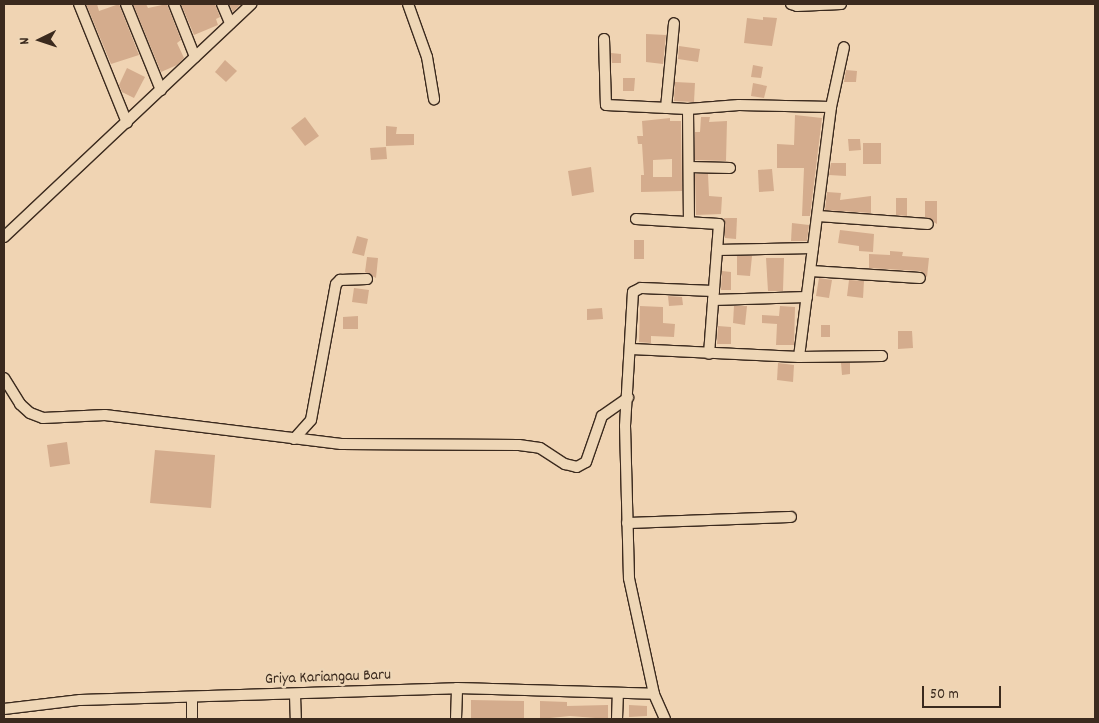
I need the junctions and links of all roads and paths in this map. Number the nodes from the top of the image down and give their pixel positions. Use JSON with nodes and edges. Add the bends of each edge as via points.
{"nodes":[{"id":1,"x":79,"y":4,"type":"edge"},
{"id":2,"x":126,"y":4,"type":"edge"},
{"id":3,"x":174,"y":4,"type":"edge"},
{"id":4,"x":222,"y":4,"type":"edge"},
{"id":5,"x":251,"y":4,"type":"edge"},
{"id":6,"x":408,"y":4,"type":"edge"},
{"id":7,"x":791,"y":4,"type":"edge"},
{"id":8,"x":840,"y":4,"type":"edge"},
{"id":9,"x":230,"y":23,"type":"junction"},
{"id":10,"x":674,"y":23,"type":"dead end"},
{"id":11,"x":604,"y":39,"type":"dead end"},
{"id":12,"x":844,"y":47,"type":"dead end"},
{"id":13,"x":195,"y":57,"type":"junction"},
{"id":14,"x":161,"y":90,"type":"junction"},
{"id":15,"x":434,"y":99,"type":"dead end"},
{"id":16,"x":831,"y":107,"type":"junction"},
{"id":17,"x":666,"y":108,"type":"junction"},
{"id":18,"x":688,"y":109,"type":"junction"},
{"id":19,"x":126,"y":123,"type":"junction"},
{"id":20,"x":689,"y":167,"type":"junction"},
{"id":21,"x":730,"y":168,"type":"dead end"},
{"id":22,"x":818,"y":216,"type":"junction"},
{"id":23,"x":636,"y":218,"type":"dead end"},
{"id":24,"x":689,"y":221,"type":"junction"},
{"id":25,"x":928,"y":224,"type":"dead end"},
{"id":26,"x":4,"y":237,"type":"edge"},
{"id":27,"x":814,"y":248,"type":"junction"},
{"id":28,"x":717,"y":250,"type":"junction"},
{"id":29,"x":810,"y":272,"type":"junction"},
{"id":30,"x":920,"y":278,"type":"dead end"},
{"id":31,"x":368,"y":279,"type":"dead end"},
{"id":32,"x":713,"y":295,"type":"junction"},
{"id":33,"x":807,"y":297,"type":"junction"},
{"id":34,"x":631,"y":350,"type":"junction"},
{"id":35,"x":709,"y":354,"type":"junction"},
{"id":36,"x":882,"y":356,"type":"dead end"},
{"id":37,"x":799,"y":357,"type":"junction"},
{"id":38,"x":4,"y":378,"type":"edge"},
{"id":39,"x":628,"y":398,"type":"junction"},
{"id":40,"x":294,"y":439,"type":"junction"},
{"id":41,"x":791,"y":517,"type":"dead end"},
{"id":42,"x":627,"y":523,"type":"junction"},
{"id":43,"x":457,"y":688,"type":"junction"},
{"id":44,"x":618,"y":693,"type":"junction"},
{"id":45,"x":654,"y":694,"type":"junction"},
{"id":46,"x":295,"y":695,"type":"junction"},
{"id":47,"x":192,"y":697,"type":"junction"},
{"id":48,"x":4,"y":709,"type":"edge"},
{"id":49,"x":192,"y":719,"type":"edge"},
{"id":50,"x":296,"y":719,"type":"edge"},
{"id":51,"x":456,"y":719,"type":"edge"},
{"id":52,"x":617,"y":719,"type":"edge"},
{"id":53,"x":665,"y":719,"type":"edge"}],
"edges":[{"from":1,"to":19,"type":"street"},
{"from":2,"to":14,"type":"street"},
{"from":3,"to":13,"type":"street"},
{"from":4,"to":9,"type":"street"},
{"from":5,"to":9,"type":"street"},
{"from":6,"to":15,"type":"street","via":[[427,56]]},
{"from":7,"to":8,"type":"street"},
{"from":9,"to":13,"type":"street"},
{"from":10,"to":17,"type":"street"},
{"from":11,"to":17,"type":"street","via":[[606,105]]},
{"from":12,"to":16,"type":"street"},
{"from":13,"to":14,"type":"street"},
{"from":14,"to":19,"type":"street"},
{"from":16,"to":18,"type":"street","via":[[739,105]]},
{"from":16,"to":22,"type":"street"},
{"from":17,"to":18,"type":"street"},
{"from":18,"to":20,"type":"street"},
{"from":19,"to":26,"type":"street"},
{"from":20,"to":21,"type":"street"},
{"from":20,"to":24,"type":"street"},
{"from":22,"to":25,"type":"street"},
{"from":22,"to":27,"type":"street"},
{"from":23,"to":24,"type":"street"},
{"from":24,"to":28,"type":"street","via":[[719,224]]},
{"from":27,"to":28,"type":"street"},
{"from":27,"to":29,"type":"street"},
{"from":28,"to":32,"type":"street"},
{"from":29,"to":30,"type":"street"},
{"from":29,"to":33,"type":"street"},
{"from":31,"to":40,"type":"street","via":[[340,280],[336,284],[311,420]]},
{"from":32,"to":33,"type":"street"},
{"from":32,"to":34,"type":"street","via":[[636,289],[633,292]]},
{"from":32,"to":35,"type":"street"},
{"from":33,"to":37,"type":"street"},
{"from":34,"to":35,"type":"street"},
{"from":34,"to":39,"type":"street"},
{"from":35,"to":37,"type":"street"},
{"from":36,"to":37,"type":"street"},
{"from":38,"to":40,"type":"street","via":[[20,404],[43,418],[105,414]]},
{"from":39,"to":40,"type":"street","via":[[602,416],[586,462],[577,467],[565,464],[540,448],[519,444],[341,444]]},
{"from":39,"to":42,"type":"street"},
{"from":41,"to":42,"type":"street"},
{"from":42,"to":45,"type":"street","via":[[629,578]]},
{"from":43,"to":44,"type":"street","name":"Griya Kariangau Baru"},
{"from":43,"to":46,"type":"street","name":"Griya Kariangau Baru"},
{"from":43,"to":51,"type":"street"},
{"from":44,"to":45,"type":"street","name":"Griya Kariangau Baru"},
{"from":44,"to":52,"type":"street"},
{"from":45,"to":53,"type":"street"},
{"from":46,"to":47,"type":"street","name":"Griya Kariangau Baru"},
{"from":46,"to":50,"type":"street"},
{"from":47,"to":48,"type":"street","name":"Griya Kariangau Baru","via":[[80,700]]},
{"from":47,"to":49,"type":"street"}]}
